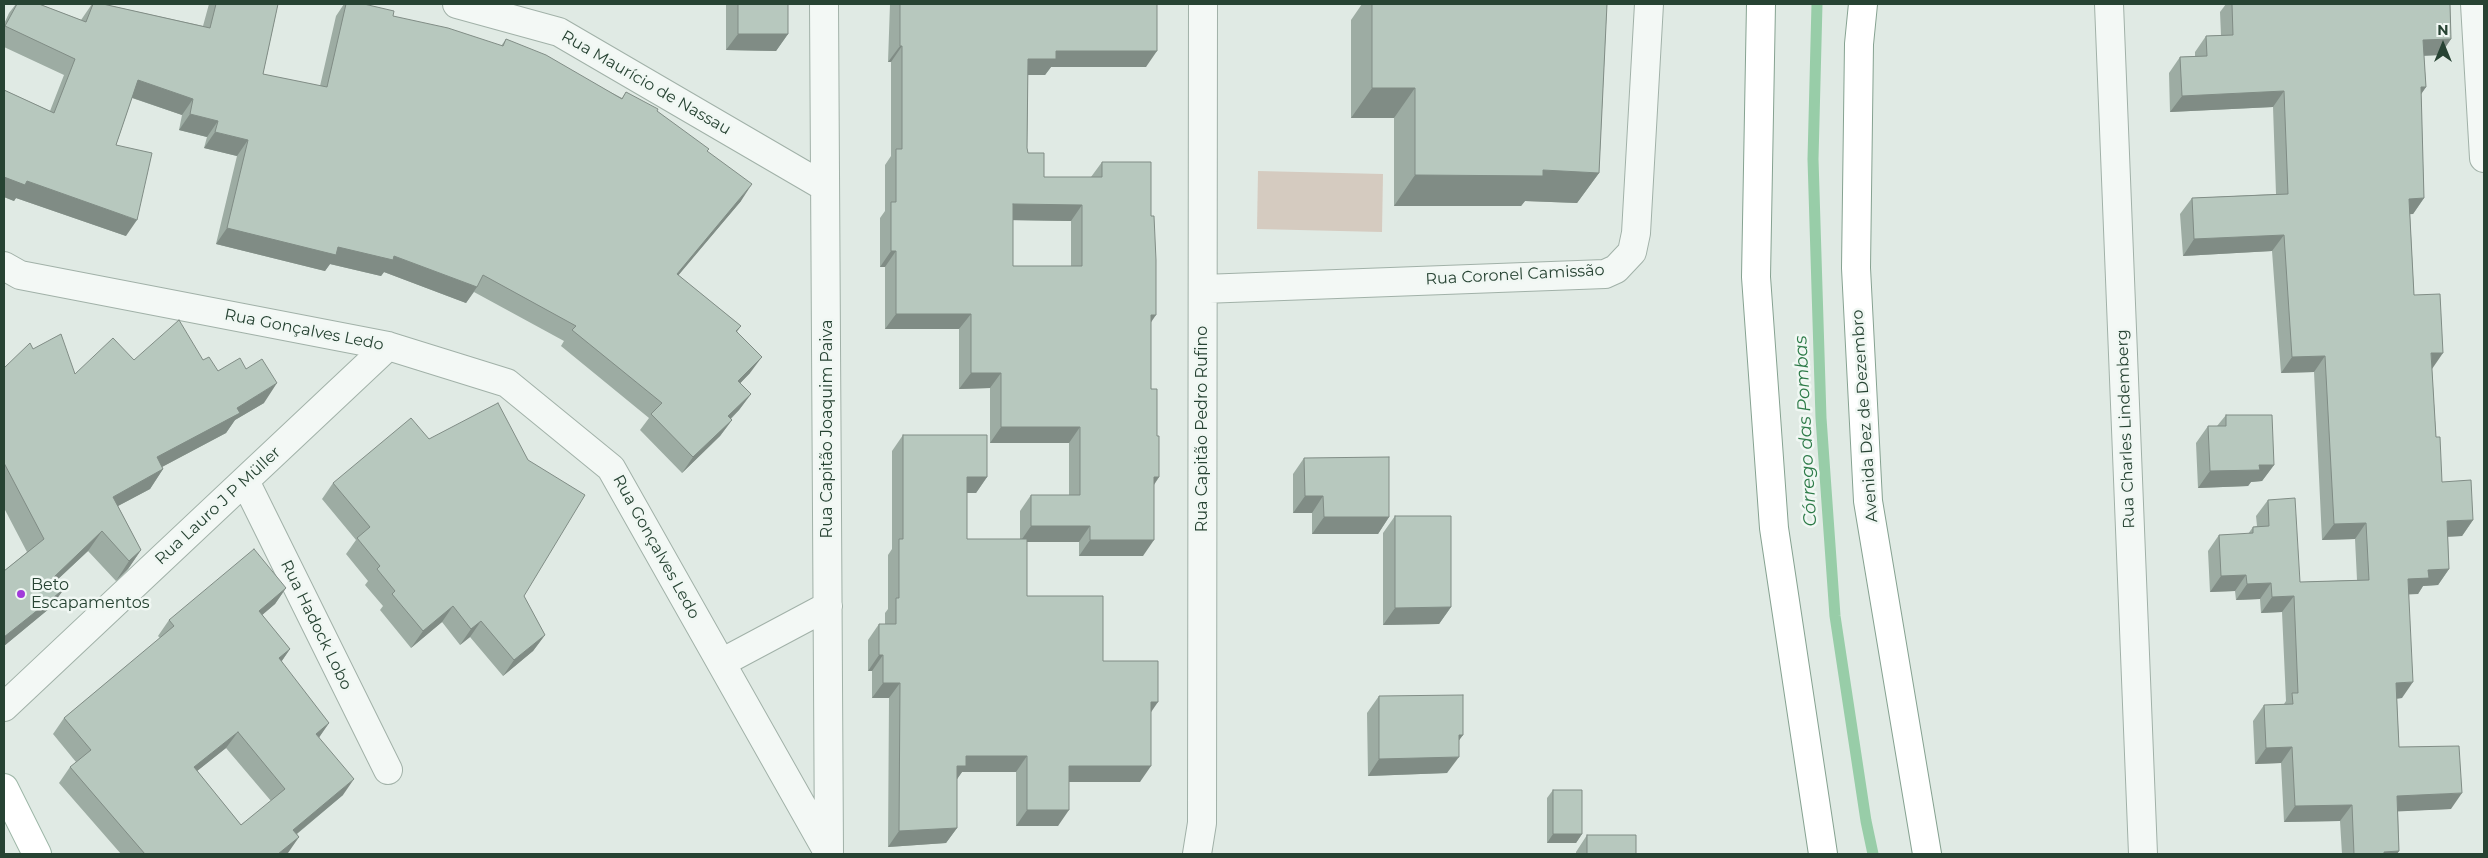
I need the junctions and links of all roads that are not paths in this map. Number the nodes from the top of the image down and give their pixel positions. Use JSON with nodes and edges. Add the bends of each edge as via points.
{"nodes":[{"id":1,"x":457,"y":4,"type":"edge"},
{"id":2,"x":824,"y":4,"type":"edge"},
{"id":3,"x":1203,"y":4,"type":"edge"},
{"id":4,"x":1648,"y":4,"type":"edge"},
{"id":5,"x":1761,"y":4,"type":"edge"},
{"id":6,"x":1864,"y":4,"type":"edge"},
{"id":7,"x":2109,"y":4,"type":"edge"},
{"id":8,"x":2474,"y":4,"type":"edge"},
{"id":9,"x":2484,"y":158,"type":"edge"},
{"id":10,"x":826,"y":187,"type":"junction"},
{"id":11,"x":4,"y":266,"type":"edge"},
{"id":12,"x":1203,"y":289,"type":"junction"},
{"id":13,"x":388,"y":346,"type":"junction"},
{"id":14,"x":244,"y":481,"type":"junction"},
{"id":15,"x":828,"y":606,"type":"junction"},
{"id":16,"x":721,"y":663,"type":"junction"},
{"id":17,"x":4,"y":707,"type":"edge"},
{"id":18,"x":388,"y":770,"type":"dead end"},
{"id":19,"x":4,"y":788,"type":"edge"},
{"id":20,"x":38,"y":854,"type":"edge"},
{"id":21,"x":829,"y":854,"type":"edge"},
{"id":22,"x":1197,"y":854,"type":"edge"},
{"id":23,"x":1823,"y":854,"type":"edge"},
{"id":24,"x":1927,"y":854,"type":"edge"},
{"id":25,"x":2142,"y":854,"type":"edge"}],
"edges":[{"from":1,"to":10,"type":"street","name":"Rua Maurício de Nassau","via":[[559,32]]},
{"from":2,"to":10,"type":"street","name":"Rua Capitão Joaquim Paiva"},
{"from":3,"to":12,"type":"street","name":"Rua Capitão Pedro Rufino"},
{"from":4,"to":12,"type":"street","name":"Rua Coronel Camissão","via":[[1636,233],[1632,252],[1616,269],[1605,274]]},
{"from":5,"to":23,"type":"main road","via":[[1756,277],[1774,518]]},
{"from":6,"to":24,"type":"main road","name":"Avenida Dez de Dezembro","via":[[1859,44],[1856,268],[1868,501]]},
{"from":7,"to":25,"type":"street","name":"Rua Charles Lindemberg"},
{"from":8,"to":9,"type":"street"},
{"from":10,"to":15,"type":"street","name":"Rua Capitão Joaquim Paiva"},
{"from":11,"to":13,"type":"street","name":"Rua Gonçalves Ledo","via":[[20,275]]},
{"from":12,"to":22,"type":"street","name":"Rua Capitão Pedro Rufino","via":[[1202,823]]},
{"from":13,"to":14,"type":"street","name":"Rua Lauro J P Müller"},
{"from":13,"to":16,"type":"street","name":"Rua Gonçalves Ledo","via":[[507,383],[611,468]]},
{"from":14,"to":17,"type":"street","name":"Rua Lauro J P Müller"},
{"from":14,"to":18,"type":"street","name":"Rua Hadock Lobo"},
{"from":15,"to":16,"type":"street"},
{"from":15,"to":21,"type":"street","name":"Rua Capitão Joaquim Paiva"},
{"from":16,"to":21,"type":"street","name":"Rua Gonçalves Ledo"},
{"from":19,"to":20,"type":"main road"}]}
